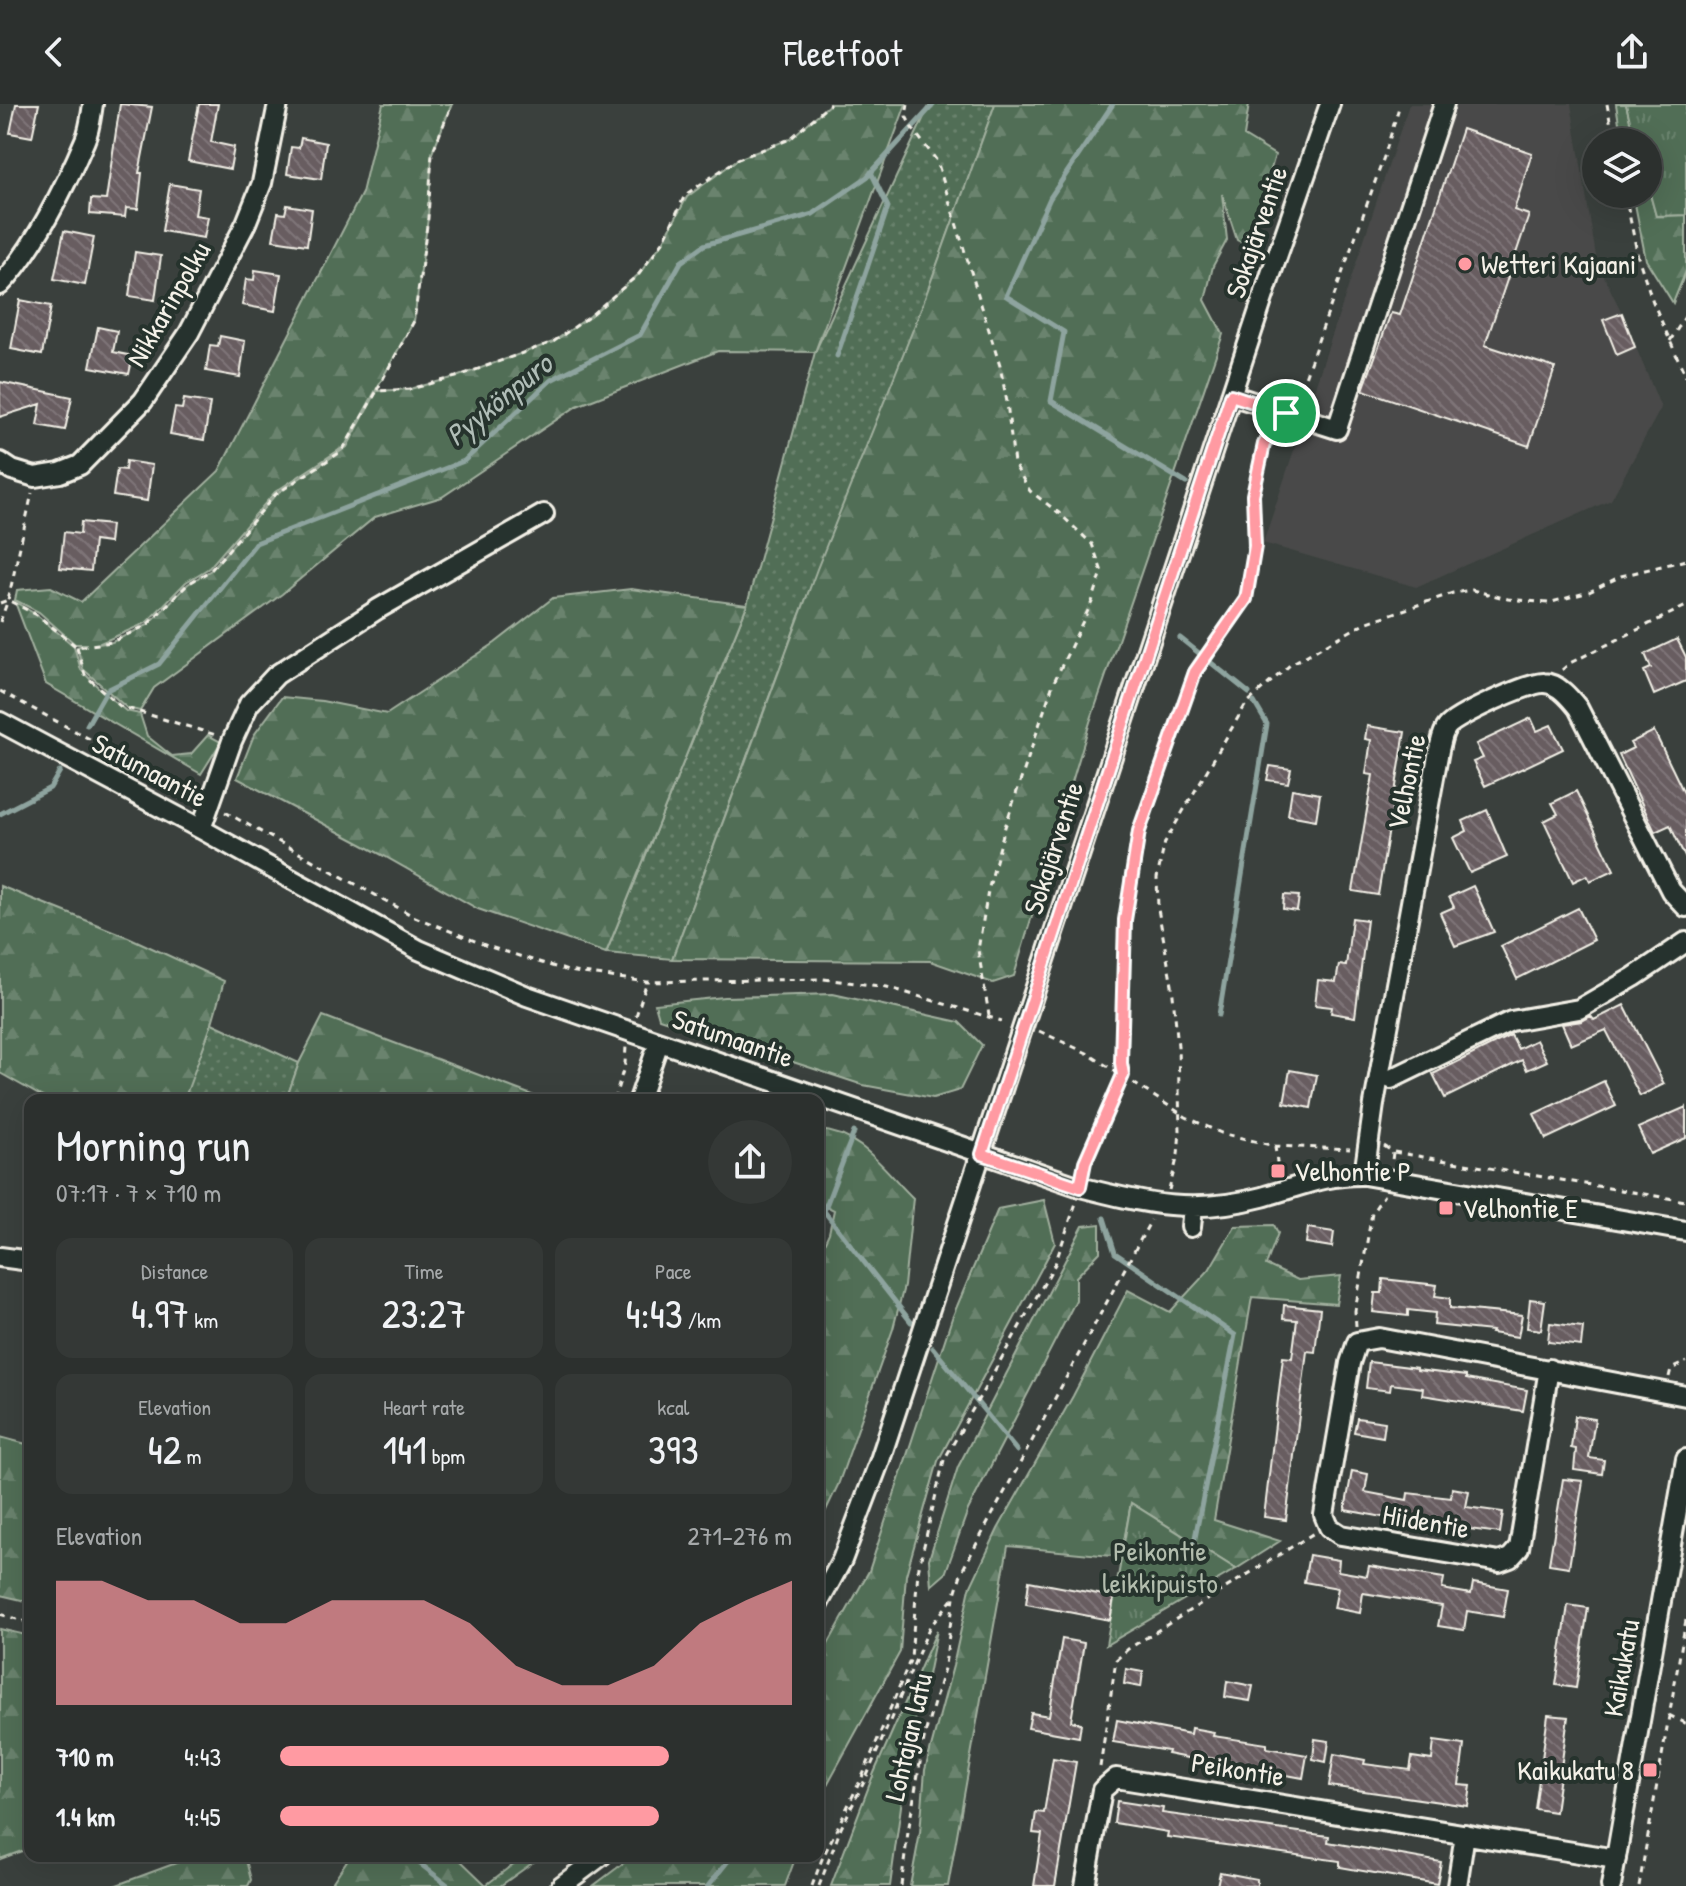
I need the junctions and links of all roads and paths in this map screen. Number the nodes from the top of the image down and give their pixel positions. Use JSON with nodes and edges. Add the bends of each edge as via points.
{"nodes":[{"id":1,"x":93,"y":104,"type":"edge"},
{"id":2,"x":278,"y":104,"type":"edge"},
{"id":3,"x":452,"y":104,"type":"edge"},
{"id":4,"x":830,"y":104,"type":"edge"},
{"id":5,"x":908,"y":104,"type":"edge"},
{"id":6,"x":1330,"y":104,"type":"edge"},
{"id":7,"x":1400,"y":104,"type":"edge"},
{"id":8,"x":1444,"y":104,"type":"edge"},
{"id":9,"x":1607,"y":104,"type":"edge"},
{"id":10,"x":1611,"y":128,"type":"edge"},
{"id":11,"x":1628,"y":208,"type":"edge"},
{"id":12,"x":0,"y":285,"type":"edge"},
{"id":13,"x":1686,"y":315,"type":"edge"},
{"id":14,"x":1670,"y":341,"type":"junction"},
{"id":15,"x":1686,"y":377,"type":"edge"},
{"id":16,"x":377,"y":391,"type":"junction"},
{"id":17,"x":1231,"y":395,"type":"junction"},
{"id":18,"x":1286,"y":413,"type":"junction"},
{"id":19,"x":0,"y":462,"type":"edge"},
{"id":20,"x":35,"y":477,"type":"junction"},
{"id":21,"x":544,"y":514,"type":"dead end"},
{"id":22,"x":1686,"y":560,"type":"edge"},
{"id":23,"x":8,"y":600,"type":"junction"},
{"id":24,"x":0,"y":603,"type":"edge"},
{"id":25,"x":1686,"y":606,"type":"edge"},
{"id":26,"x":0,"y":622,"type":"edge"},
{"id":27,"x":77,"y":647,"type":"junction"},
{"id":28,"x":1546,"y":682,"type":"junction"},
{"id":29,"x":0,"y":691,"type":"edge"},
{"id":30,"x":0,"y":722,"type":"edge"},
{"id":31,"x":232,"y":741,"type":"junction"},
{"id":32,"x":211,"y":804,"type":"junction"},
{"id":33,"x":201,"y":829,"type":"junction"},
{"id":34,"x":1686,"y":907,"type":"edge"},
{"id":35,"x":1686,"y":942,"type":"edge"},
{"id":36,"x":989,"y":1017,"type":"junction"},
{"id":37,"x":1002,"y":1021,"type":"dead end"},
{"id":38,"x":659,"y":1042,"type":"junction"},
{"id":39,"x":1391,"y":1079,"type":"dead end"},
{"id":40,"x":641,"y":1094,"type":"edge"},
{"id":41,"x":809,"y":1094,"type":"edge"},
{"id":42,"x":824,"y":1099,"type":"edge"},
{"id":43,"x":1275,"y":1146,"type":"dead end"},
{"id":44,"x":1393,"y":1152,"type":"dead end"},
{"id":45,"x":982,"y":1154,"type":"junction"},
{"id":46,"x":1278,"y":1171,"type":"dead end"},
{"id":47,"x":1364,"y":1175,"type":"junction"},
{"id":48,"x":1389,"y":1180,"type":"junction"},
{"id":49,"x":1080,"y":1187,"type":"junction"},
{"id":50,"x":1159,"y":1206,"type":"junction"},
{"id":51,"x":1193,"y":1207,"type":"junction"},
{"id":52,"x":1191,"y":1227,"type":"dead end"},
{"id":53,"x":1686,"y":1231,"type":"edge"},
{"id":54,"x":0,"y":1257,"type":"edge"},
{"id":55,"x":24,"y":1260,"type":"edge"},
{"id":56,"x":1357,"y":1342,"type":"junction"},
{"id":57,"x":1549,"y":1369,"type":"junction"},
{"id":58,"x":1686,"y":1396,"type":"edge"},
{"id":59,"x":1686,"y":1459,"type":"edge"},
{"id":60,"x":1329,"y":1527,"type":"junction"},
{"id":61,"x":824,"y":1593,"type":"edge"},
{"id":62,"x":954,"y":1597,"type":"junction"},
{"id":63,"x":0,"y":1614,"type":"edge"},
{"id":64,"x":1686,"y":1620,"type":"edge"},
{"id":65,"x":24,"y":1621,"type":"edge"},
{"id":66,"x":1669,"y":1715,"type":"junction"},
{"id":67,"x":1686,"y":1724,"type":"edge"},
{"id":68,"x":1102,"y":1790,"type":"junction"},
{"id":69,"x":1465,"y":1834,"type":"junction"},
{"id":70,"x":824,"y":1855,"type":"edge"},
{"id":71,"x":1616,"y":1859,"type":"junction"},
{"id":72,"x":593,"y":1862,"type":"edge"},
{"id":73,"x":821,"y":1862,"type":"edge"},
{"id":74,"x":561,"y":1886,"type":"edge"},
{"id":75,"x":812,"y":1886,"type":"edge"},
{"id":76,"x":819,"y":1886,"type":"edge"},
{"id":77,"x":901,"y":1886,"type":"edge"},
{"id":78,"x":1085,"y":1886,"type":"edge"},
{"id":79,"x":1457,"y":1886,"type":"edge"},
{"id":80,"x":1611,"y":1886,"type":"edge"},
{"id":81,"x":1639,"y":1886,"type":"edge"}],
"edges":[{"from":1,"to":12,"type":"street","via":[[86,138],[51,208],[17,267]]},
{"from":2,"to":20,"type":"street","name":"Nikkarinpolku","via":[[262,183],[246,223],[167,369],[80,465]]},
{"from":3,"to":16,"type":"path","via":[[432,153],[414,321]]},
{"from":4,"to":16,"type":"path","via":[[790,139],[738,159],[685,195],[663,242],[639,274],[553,342],[456,377]]},
{"from":5,"to":36,"type":"path","via":[[912,128],[937,161],[1000,366],[1014,464],[1030,491],[1092,544],[1102,572],[1053,684],[988,891],[978,950]]},
{"from":6,"to":17,"type":"street","name":"Sokajärventie"},
{"from":7,"to":18,"type":"path","via":[[1305,377]]},
{"from":8,"to":18,"type":"street","via":[[1337,429]]},
{"from":9,"to":10,"type":"path"},
{"from":11,"to":14,"type":"path","via":[[1638,257]]},
{"from":13,"to":14,"type":"path"},
{"from":14,"to":15,"type":"path"},
{"from":16,"to":27,"type":"path","via":[[342,451],[276,494],[211,570],[188,584],[147,625],[112,642]]},
{"from":17,"to":18,"type":"street"},
{"from":17,"to":45,"type":"street","name":"Sokajärventie"},
{"from":18,"to":49,"type":"path","via":[[1264,444],[1253,495],[1255,546],[1246,599],[1195,672],[1139,831],[1125,920],[1123,1075],[1085,1162]]},
{"from":19,"to":20,"type":"street"},
{"from":20,"to":23,"type":"path"},
{"from":21,"to":31,"type":"street","via":[[378,609],[276,675],[249,704]]},
{"from":22,"to":50,"type":"path","via":[[1621,576],[1548,603],[1472,590],[1453,593],[1365,623],[1291,664],[1246,704],[1165,842],[1157,878],[1178,1046],[1180,1131],[1168,1192]]},
{"from":23,"to":24,"type":"path"},
{"from":23,"to":26,"type":"path"},
{"from":23,"to":27,"type":"path"},
{"from":25,"to":28,"type":"path","via":[[1570,663]]},
{"from":27,"to":31,"type":"path","via":[[85,675],[120,706]]},
{"from":28,"to":34,"type":"street","via":[[1578,708],[1671,891]]},
{"from":28,"to":47,"type":"street","name":"Velhontie","via":[[1527,686],[1446,727]]},
{"from":29,"to":32,"type":"path"},
{"from":30,"to":33,"type":"street","name":"Satumaantie"},
{"from":31,"to":32,"type":"street"},
{"from":32,"to":33,"type":"street"},
{"from":32,"to":36,"type":"path","via":[[415,917],[568,971],[647,982],[823,979],[887,987]]},
{"from":33,"to":38,"type":"street","name":"Satumaantie","via":[[419,950],[527,996]]},
{"from":35,"to":39,"type":"street","via":[[1579,1009],[1511,1021]]},
{"from":36,"to":37,"type":"path"},
{"from":38,"to":40,"type":"street"},
{"from":38,"to":41,"type":"street","name":"Satumaantie"},
{"from":42,"to":45,"type":"street","name":"Satumaantie"},
{"from":43,"to":46,"type":"path"},
{"from":44,"to":48,"type":"path"},
{"from":45,"to":49,"type":"street","name":"Satumaantie"},
{"from":45,"to":61,"type":"street","name":"Sokajärventie","via":[[880,1460]]},
{"from":47,"to":48,"type":"street","name":"Satumaantie"},
{"from":47,"to":51,"type":"street","name":"Satumaantie","via":[[1337,1174],[1262,1197]]},
{"from":48,"to":53,"type":"street","name":"Satumaantie"},
{"from":48,"to":56,"type":"path","via":[[1372,1213],[1355,1311]]},
{"from":49,"to":50,"type":"street","name":"Satumaantie"},
{"from":49,"to":70,"type":"path","via":[[1055,1264],[944,1460],[918,1571],[911,1658]]},
{"from":50,"to":51,"type":"street","name":"Satumaantie"},
{"from":50,"to":62,"type":"path","via":[[975,1543]]},
{"from":51,"to":52,"type":"street"},
{"from":54,"to":55,"type":"street"},
{"from":56,"to":57,"type":"street","via":[[1379,1338]]},
{"from":56,"to":60,"type":"street","via":[[1324,1515]]},
{"from":57,"to":58,"type":"street"},
{"from":57,"to":60,"type":"street","name":"Hiidentie","via":[[1519,1548],[1510,1558],[1499,1562],[1356,1538]]},
{"from":59,"to":71,"type":"street","name":"Kaikukatu"},
{"from":60,"to":68,"type":"path","via":[[1310,1534],[1116,1660],[1099,1762]]},
{"from":62,"to":76,"type":"path","via":[[929,1628]]},
{"from":62,"to":77,"type":"path","name":"Lohtajan latu"},
{"from":63,"to":65,"type":"path"},
{"from":64,"to":66,"type":"path"},
{"from":66,"to":67,"type":"path"},
{"from":66,"to":81,"type":"path"},
{"from":68,"to":69,"type":"street","name":"Peikontie","via":[[1116,1778]]},
{"from":68,"to":78,"type":"street"},
{"from":69,"to":71,"type":"street","name":"Peikontie"},
{"from":69,"to":79,"type":"street"},
{"from":71,"to":80,"type":"street","name":"Kaikukatu"},
{"from":72,"to":74,"type":"street"},
{"from":73,"to":75,"type":"path"}]}
